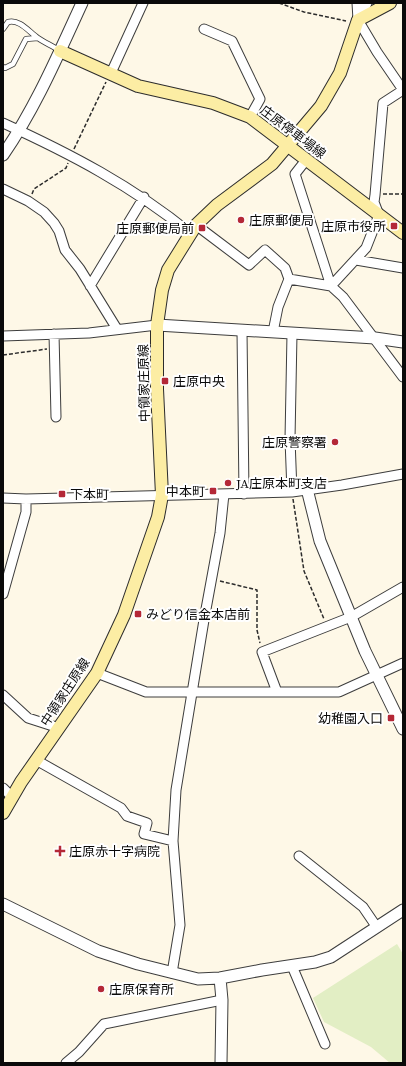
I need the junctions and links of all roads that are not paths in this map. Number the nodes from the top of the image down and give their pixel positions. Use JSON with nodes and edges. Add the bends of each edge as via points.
{"nodes":[{"id":1,"x":82,"y":3,"type":"edge"},
{"id":2,"x":143,"y":3,"type":"edge"},
{"id":3,"x":357,"y":3,"type":"edge"},
{"id":4,"x":366,"y":3,"type":"edge"},
{"id":5,"x":390,"y":3,"type":"edge"},
{"id":6,"x":358,"y":20,"type":"junction"},
{"id":7,"x":204,"y":28,"type":"dead end"},
{"id":8,"x":3,"y":29,"type":"edge"},
{"id":9,"x":38,"y":38,"type":"junction"},
{"id":10,"x":60,"y":51,"type":"junction"},
{"id":11,"x":3,"y":67,"type":"edge"},
{"id":12,"x":110,"y":74,"type":"junction"},
{"id":13,"x":403,"y":90,"type":"edge"},
{"id":14,"x":250,"y":117,"type":"junction"},
{"id":15,"x":3,"y":124,"type":"edge"},
{"id":16,"x":20,"y":131,"type":"junction"},
{"id":17,"x":289,"y":146,"type":"junction"},
{"id":18,"x":3,"y":155,"type":"edge"},
{"id":19,"x":306,"y":160,"type":"junction"},
{"id":20,"x":3,"y":189,"type":"edge"},
{"id":21,"x":144,"y":197,"type":"junction"},
{"id":22,"x":379,"y":215,"type":"junction"},
{"id":23,"x":193,"y":229,"type":"junction"},
{"id":24,"x":403,"y":233,"type":"edge"},
{"id":25,"x":356,"y":260,"type":"junction"},
{"id":26,"x":403,"y":268,"type":"edge"},
{"id":27,"x":289,"y":279,"type":"junction"},
{"id":28,"x":90,"y":286,"type":"junction"},
{"id":29,"x":331,"y":286,"type":"junction"},
{"id":30,"x":157,"y":325,"type":"junction"},
{"id":31,"x":118,"y":329,"type":"junction"},
{"id":32,"x":242,"y":331,"type":"junction"},
{"id":33,"x":273,"y":332,"type":"junction"},
{"id":34,"x":54,"y":334,"type":"junction"},
{"id":35,"x":292,"y":334,"type":"junction"},
{"id":36,"x":3,"y":336,"type":"edge"},
{"id":37,"x":375,"y":338,"type":"junction"},
{"id":38,"x":403,"y":342,"type":"edge"},
{"id":39,"x":403,"y":377,"type":"edge"},
{"id":40,"x":56,"y":416,"type":"dead end"},
{"id":41,"x":403,"y":474,"type":"edge"},
{"id":42,"x":306,"y":489,"type":"junction"},
{"id":43,"x":292,"y":492,"type":"junction"},
{"id":44,"x":224,"y":494,"type":"junction"},
{"id":45,"x":244,"y":494,"type":"junction"},
{"id":46,"x":162,"y":495,"type":"junction"},
{"id":47,"x":3,"y":498,"type":"edge"},
{"id":48,"x":26,"y":499,"type":"junction"},
{"id":49,"x":403,"y":587,"type":"edge"},
{"id":50,"x":3,"y":594,"type":"edge"},
{"id":51,"x":351,"y":616,"type":"junction"},
{"id":52,"x":403,"y":663,"type":"edge"},
{"id":53,"x":96,"y":673,"type":"junction"},
{"id":54,"x":378,"y":675,"type":"junction"},
{"id":55,"x":277,"y":692,"type":"junction"},
{"id":56,"x":192,"y":693,"type":"junction"},
{"id":57,"x":3,"y":694,"type":"edge"},
{"id":58,"x":59,"y":728,"type":"junction"},
{"id":59,"x":403,"y":729,"type":"edge"},
{"id":60,"x":36,"y":760,"type":"junction"},
{"id":61,"x":3,"y":788,"type":"edge"},
{"id":62,"x":12,"y":797,"type":"junction"},
{"id":63,"x":3,"y":813,"type":"edge"},
{"id":64,"x":173,"y":841,"type":"junction"},
{"id":65,"x":299,"y":856,"type":"dead end"},
{"id":66,"x":3,"y":904,"type":"edge"},
{"id":67,"x":403,"y":910,"type":"edge"},
{"id":68,"x":376,"y":926,"type":"junction"},
{"id":69,"x":292,"y":966,"type":"junction"},
{"id":70,"x":172,"y":973,"type":"junction"},
{"id":71,"x":220,"y":978,"type":"junction"},
{"id":72,"x":222,"y":1000,"type":"junction"},
{"id":73,"x":325,"y":1044,"type":"dead end"},
{"id":74,"x":66,"y":1063,"type":"edge"},
{"id":75,"x":221,"y":1063,"type":"edge"}],
"edges":[{"from":1,"to":10,"type":"street"},
{"from":2,"to":12,"type":"street"},
{"from":3,"to":6,"type":"street"},
{"from":4,"to":6,"type":"street"},
{"from":5,"to":6,"type":"main road"},
{"from":6,"to":13,"type":"street"},
{"from":6,"to":17,"type":"main road","name":"中領家庄原線","via":[[340,73],[331,90]]},
{"from":7,"to":14,"type":"street","via":[[232,41],[260,99]]},
{"from":8,"to":9,"type":"lane","via":[[12,21],[29,29]]},
{"from":9,"to":10,"type":"lane"},
{"from":9,"to":11,"type":"lane","via":[[26,39],[13,64]]},
{"from":10,"to":12,"type":"main road","name":"庄原停車場線"},
{"from":10,"to":16,"type":"street","via":[[40,96]]},
{"from":12,"to":14,"type":"main road","name":"庄原停車場線","via":[[149,89],[213,103]]},
{"from":13,"to":22,"type":"street","via":[[383,103],[374,202]]},
{"from":14,"to":17,"type":"main road","name":"庄原停車場線"},
{"from":15,"to":16,"type":"street"},
{"from":16,"to":18,"type":"street"},
{"from":16,"to":21,"type":"street"},
{"from":17,"to":19,"type":"main road","name":"庄原停車場線"},
{"from":17,"to":23,"type":"main road","name":"中領家庄原線","via":[[272,164],[217,205]]},
{"from":19,"to":22,"type":"main road","name":"庄原停車場線"},
{"from":19,"to":29,"type":"street","via":[[295,174]]},
{"from":20,"to":28,"type":"street","via":[[28,201],[54,223],[65,250]]},
{"from":21,"to":23,"type":"street"},
{"from":21,"to":28,"type":"street"},
{"from":22,"to":24,"type":"main road","name":"庄原停車場線"},
{"from":22,"to":25,"type":"street","via":[[366,248]]},
{"from":23,"to":27,"type":"street","via":[[249,265],[265,250],[285,268]]},
{"from":23,"to":30,"type":"main road","name":"中領家庄原線","via":[[168,270]]},
{"from":25,"to":26,"type":"street"},
{"from":25,"to":29,"type":"street"},
{"from":27,"to":29,"type":"street"},
{"from":27,"to":33,"type":"street","via":[[278,307]]},
{"from":28,"to":31,"type":"street"},
{"from":29,"to":37,"type":"street","via":[[344,297]]},
{"from":30,"to":31,"type":"street"},
{"from":30,"to":32,"type":"street"},
{"from":30,"to":46,"type":"main road","name":"中領家庄原線"},
{"from":31,"to":34,"type":"street"},
{"from":32,"to":33,"type":"street"},
{"from":32,"to":45,"type":"street"},
{"from":33,"to":35,"type":"street"},
{"from":34,"to":36,"type":"street"},
{"from":34,"to":40,"type":"street"},
{"from":35,"to":37,"type":"street"},
{"from":35,"to":43,"type":"street"},
{"from":37,"to":38,"type":"street"},
{"from":37,"to":39,"type":"street"},
{"from":41,"to":42,"type":"street"},
{"from":42,"to":43,"type":"street"},
{"from":42,"to":51,"type":"street","via":[[320,542]]},
{"from":43,"to":45,"type":"street"},
{"from":44,"to":45,"type":"street"},
{"from":44,"to":46,"type":"street"},
{"from":44,"to":56,"type":"street","via":[[220,532]]},
{"from":46,"to":48,"type":"street"},
{"from":46,"to":53,"type":"main road","name":"中領家庄原線","via":[[158,517],[124,615]]},
{"from":47,"to":48,"type":"street"},
{"from":48,"to":50,"type":"street","via":[[26,512]]},
{"from":49,"to":51,"type":"street"},
{"from":51,"to":54,"type":"street"},
{"from":51,"to":55,"type":"street","via":[[262,652]]},
{"from":52,"to":54,"type":"street"},
{"from":53,"to":56,"type":"street","via":[[146,692]]},
{"from":53,"to":58,"type":"main road","name":"中領家庄原線"},
{"from":54,"to":55,"type":"street","via":[[339,692]]},
{"from":54,"to":59,"type":"street"},
{"from":55,"to":56,"type":"street"},
{"from":56,"to":64,"type":"street","via":[[176,790]]},
{"from":57,"to":58,"type":"street","via":[[28,718]]},
{"from":58,"to":60,"type":"main road","name":"中領家庄原線"},
{"from":60,"to":62,"type":"main road","name":"中領家庄原線"},
{"from":60,"to":64,"type":"street","via":[[121,808],[127,816],[147,823],[144,834]]},
{"from":61,"to":62,"type":"street"},
{"from":62,"to":63,"type":"main road","name":"中領家庄原線"},
{"from":64,"to":70,"type":"street","via":[[180,925]]},
{"from":65,"to":68,"type":"street","via":[[363,907]]},
{"from":66,"to":70,"type":"street","via":[[98,951]]},
{"from":67,"to":68,"type":"street"},
{"from":68,"to":69,"type":"street","via":[[331,956]]},
{"from":69,"to":71,"type":"street"},
{"from":69,"to":73,"type":"street"},
{"from":70,"to":71,"type":"street","via":[[198,979]]},
{"from":71,"to":72,"type":"street"},
{"from":72,"to":74,"type":"street","via":[[104,1024],[80,1052]]},
{"from":72,"to":75,"type":"street"}]}
